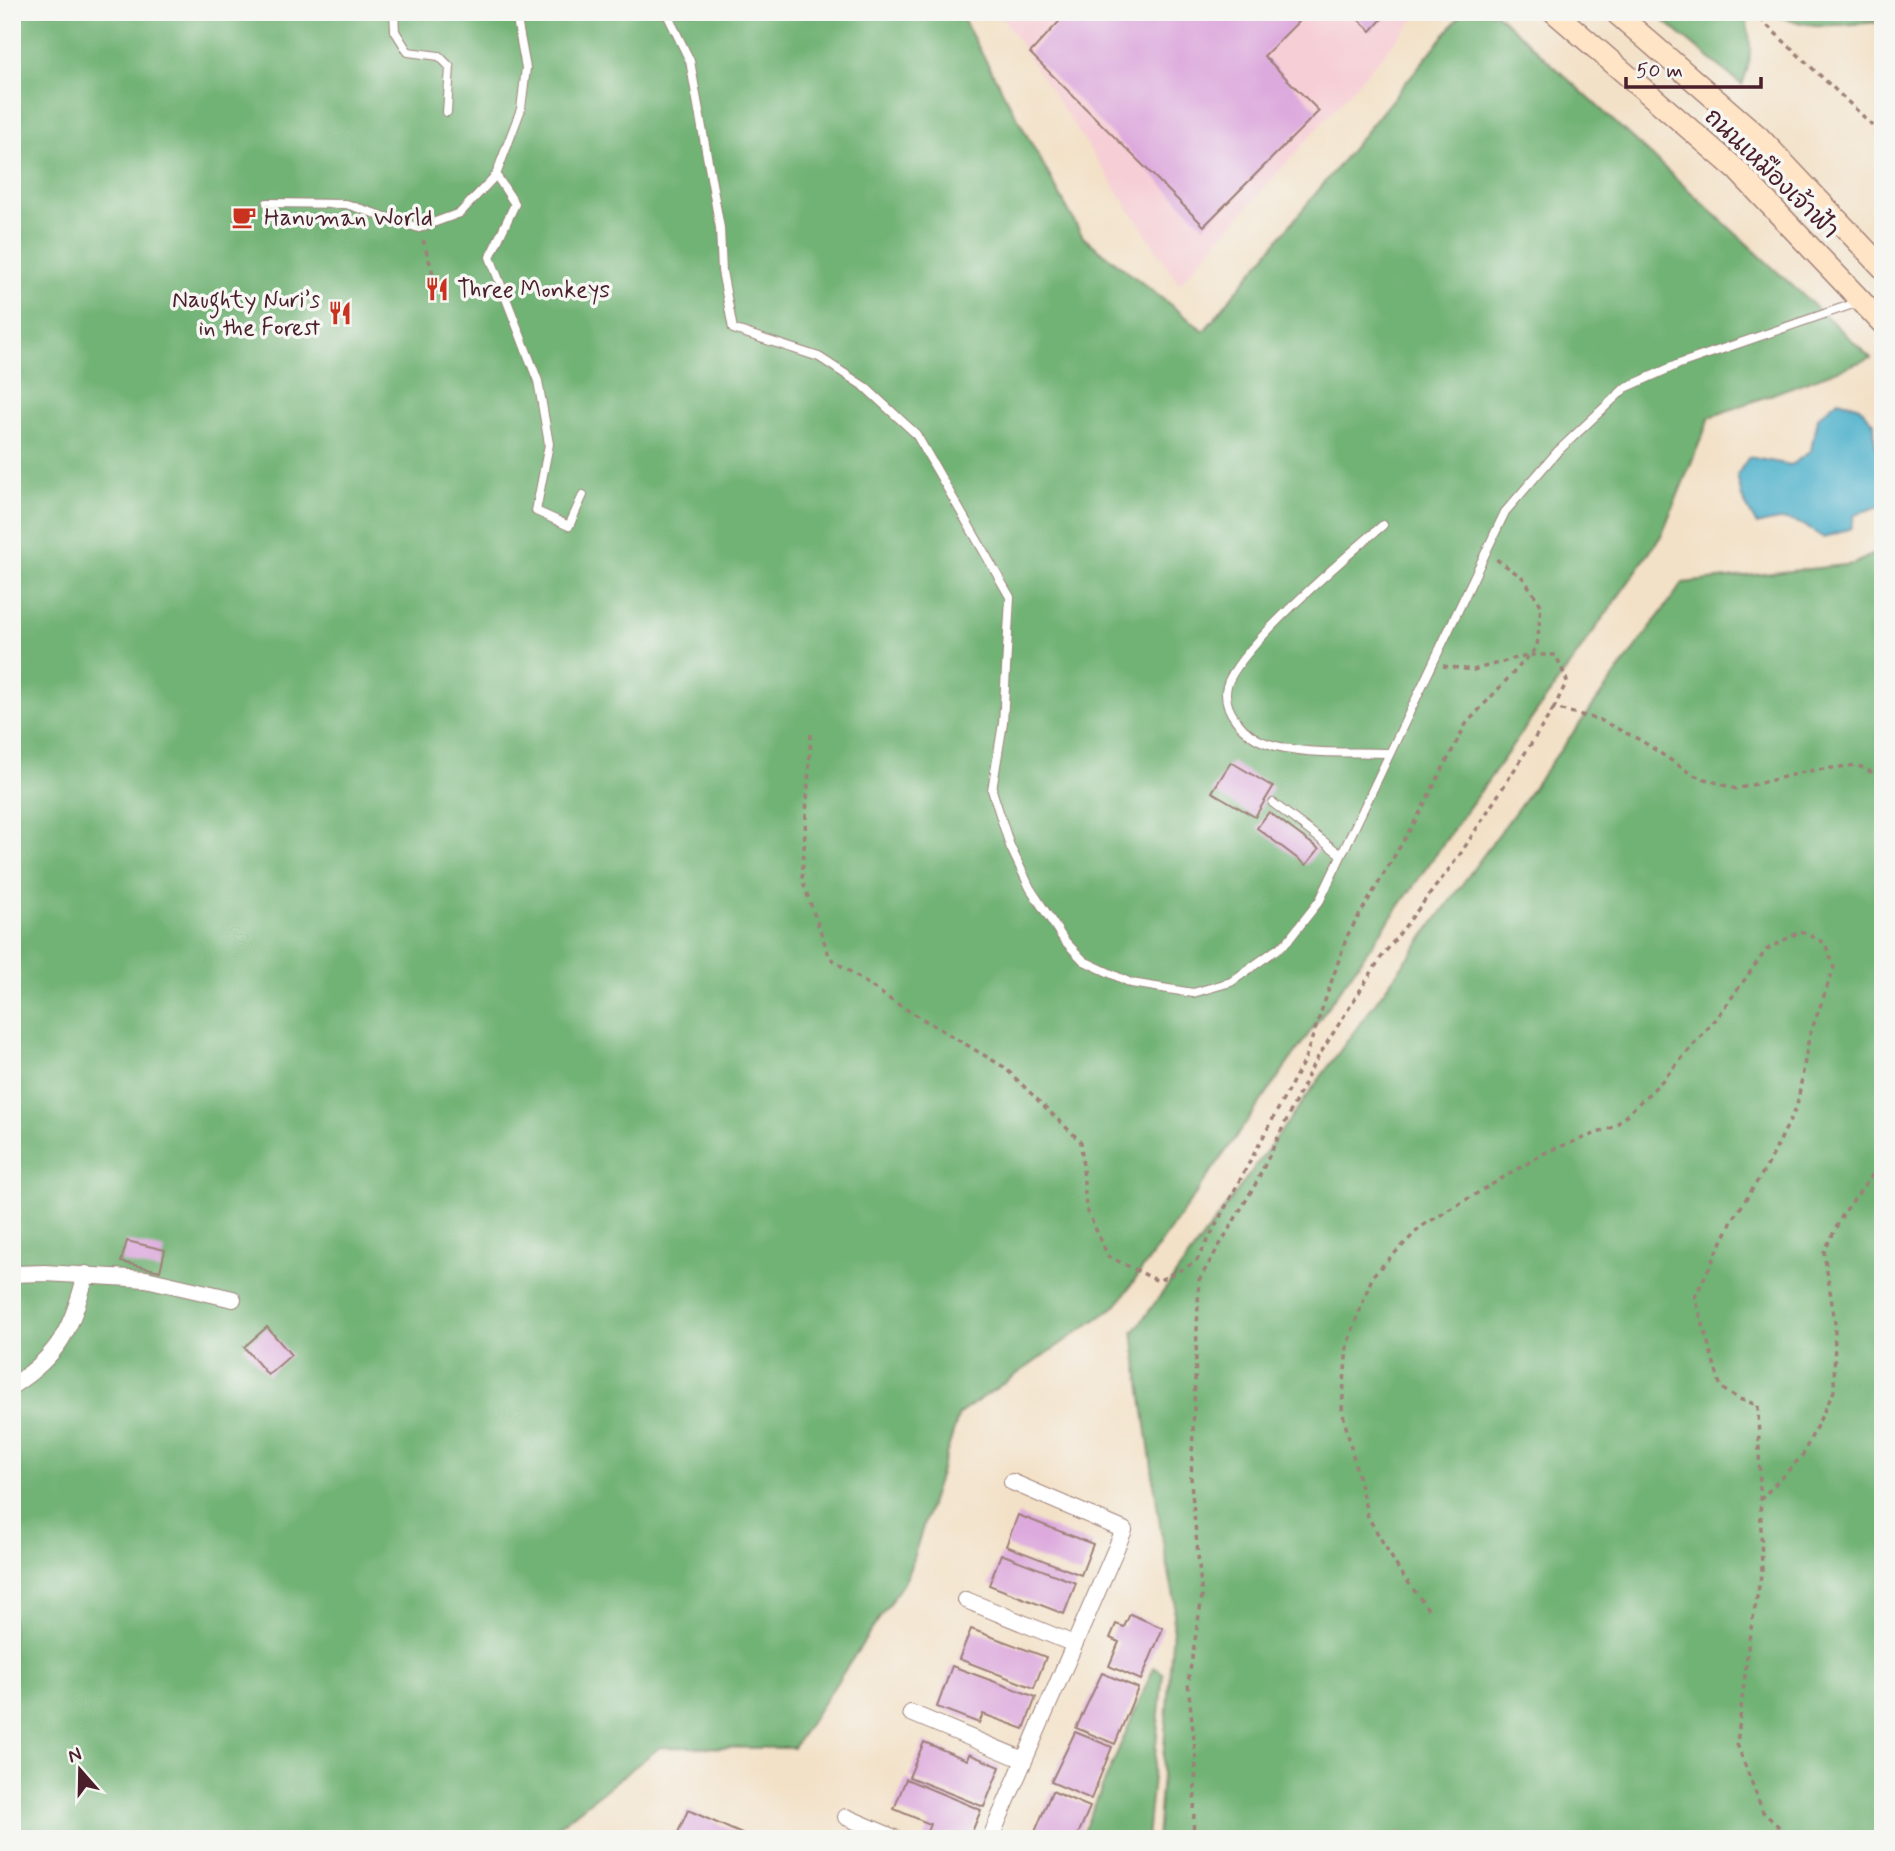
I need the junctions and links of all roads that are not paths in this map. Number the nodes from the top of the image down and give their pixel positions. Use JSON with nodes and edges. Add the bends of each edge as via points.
{"nodes":[{"id":1,"x":394,"y":12,"type":"edge"},
{"id":2,"x":519,"y":12,"type":"edge"},
{"id":3,"x":660,"y":12,"type":"edge"},
{"id":4,"x":1553,"y":12,"type":"edge"},
{"id":5,"x":1615,"y":12,"type":"edge"},
{"id":6,"x":447,"y":112,"type":"dead end"},
{"id":7,"x":496,"y":176,"type":"junction"},
{"id":8,"x":267,"y":203,"type":"dead end"},
{"id":9,"x":1883,"y":268,"type":"edge"},
{"id":10,"x":1861,"y":301,"type":"junction"},
{"id":11,"x":1883,"y":324,"type":"edge"},
{"id":12,"x":583,"y":495,"type":"dead end"},
{"id":13,"x":1383,"y":525,"type":"dead end"},
{"id":14,"x":1389,"y":753,"type":"junction"},
{"id":15,"x":1273,"y":803,"type":"dead end"},
{"id":16,"x":1340,"y":854,"type":"junction"},
{"id":17,"x":12,"y":1274,"type":"edge"},
{"id":18,"x":86,"y":1274,"type":"junction"},
{"id":19,"x":233,"y":1299,"type":"dead end"},
{"id":20,"x":12,"y":1387,"type":"edge"},
{"id":21,"x":1012,"y":1482,"type":"dead end"},
{"id":22,"x":966,"y":1600,"type":"dead end"},
{"id":23,"x":1074,"y":1644,"type":"junction"},
{"id":24,"x":911,"y":1713,"type":"dead end"},
{"id":25,"x":1024,"y":1760,"type":"junction"},
{"id":26,"x":846,"y":1817,"type":"dead end"},
{"id":27,"x":897,"y":1839,"type":"edge"},
{"id":28,"x":990,"y":1839,"type":"edge"}],
"edges":[{"from":1,"to":6,"type":"lane","via":[[395,31],[408,52],[439,56],[450,67]]},
{"from":2,"to":7,"type":"lane","via":[[526,68],[521,109]]},
{"from":3,"to":16,"type":"lane","via":[[668,16],[690,61],[733,329],[819,357],[865,387],[916,434],[1010,597],[1003,723],[992,790],[1030,888],[1064,940],[1084,961],[1131,984],[1193,993],[1231,982],[1287,942],[1320,900]]},
{"from":4,"to":10,"type":"street","name":"ถนนเหมืองเจ้าฟ้า","via":[[1737,170]]},
{"from":5,"to":9,"type":"street","name":"ถนนเหมืองเจ้าฟ้า","via":[[1759,137]]},
{"from":7,"to":8,"type":"lane","via":[[460,213],[419,228],[346,204]]},
{"from":7,"to":12,"type":"lane","via":[[514,204],[490,257],[538,381],[549,444],[536,511],[569,526]]},
{"from":10,"to":11,"type":"street","name":"ถนนเหมืองเจ้าฟ้า"},
{"from":10,"to":14,"type":"lane","via":[[1679,364],[1625,388],[1557,452],[1505,512]]},
{"from":13,"to":14,"type":"lane","via":[[1246,654],[1227,686],[1229,705],[1240,728],[1267,744]]},
{"from":14,"to":16,"type":"lane"},
{"from":15,"to":16,"type":"lane"},
{"from":17,"to":18,"type":"street"},
{"from":18,"to":19,"type":"street","via":[[146,1279]]},
{"from":18,"to":20,"type":"street","via":[[74,1318],[43,1366]]},
{"from":21,"to":23,"type":"street","via":[[1124,1530]]},
{"from":22,"to":23,"type":"street"},
{"from":23,"to":25,"type":"street"},
{"from":24,"to":25,"type":"street"},
{"from":25,"to":28,"type":"street"},
{"from":26,"to":27,"type":"street"}]}
